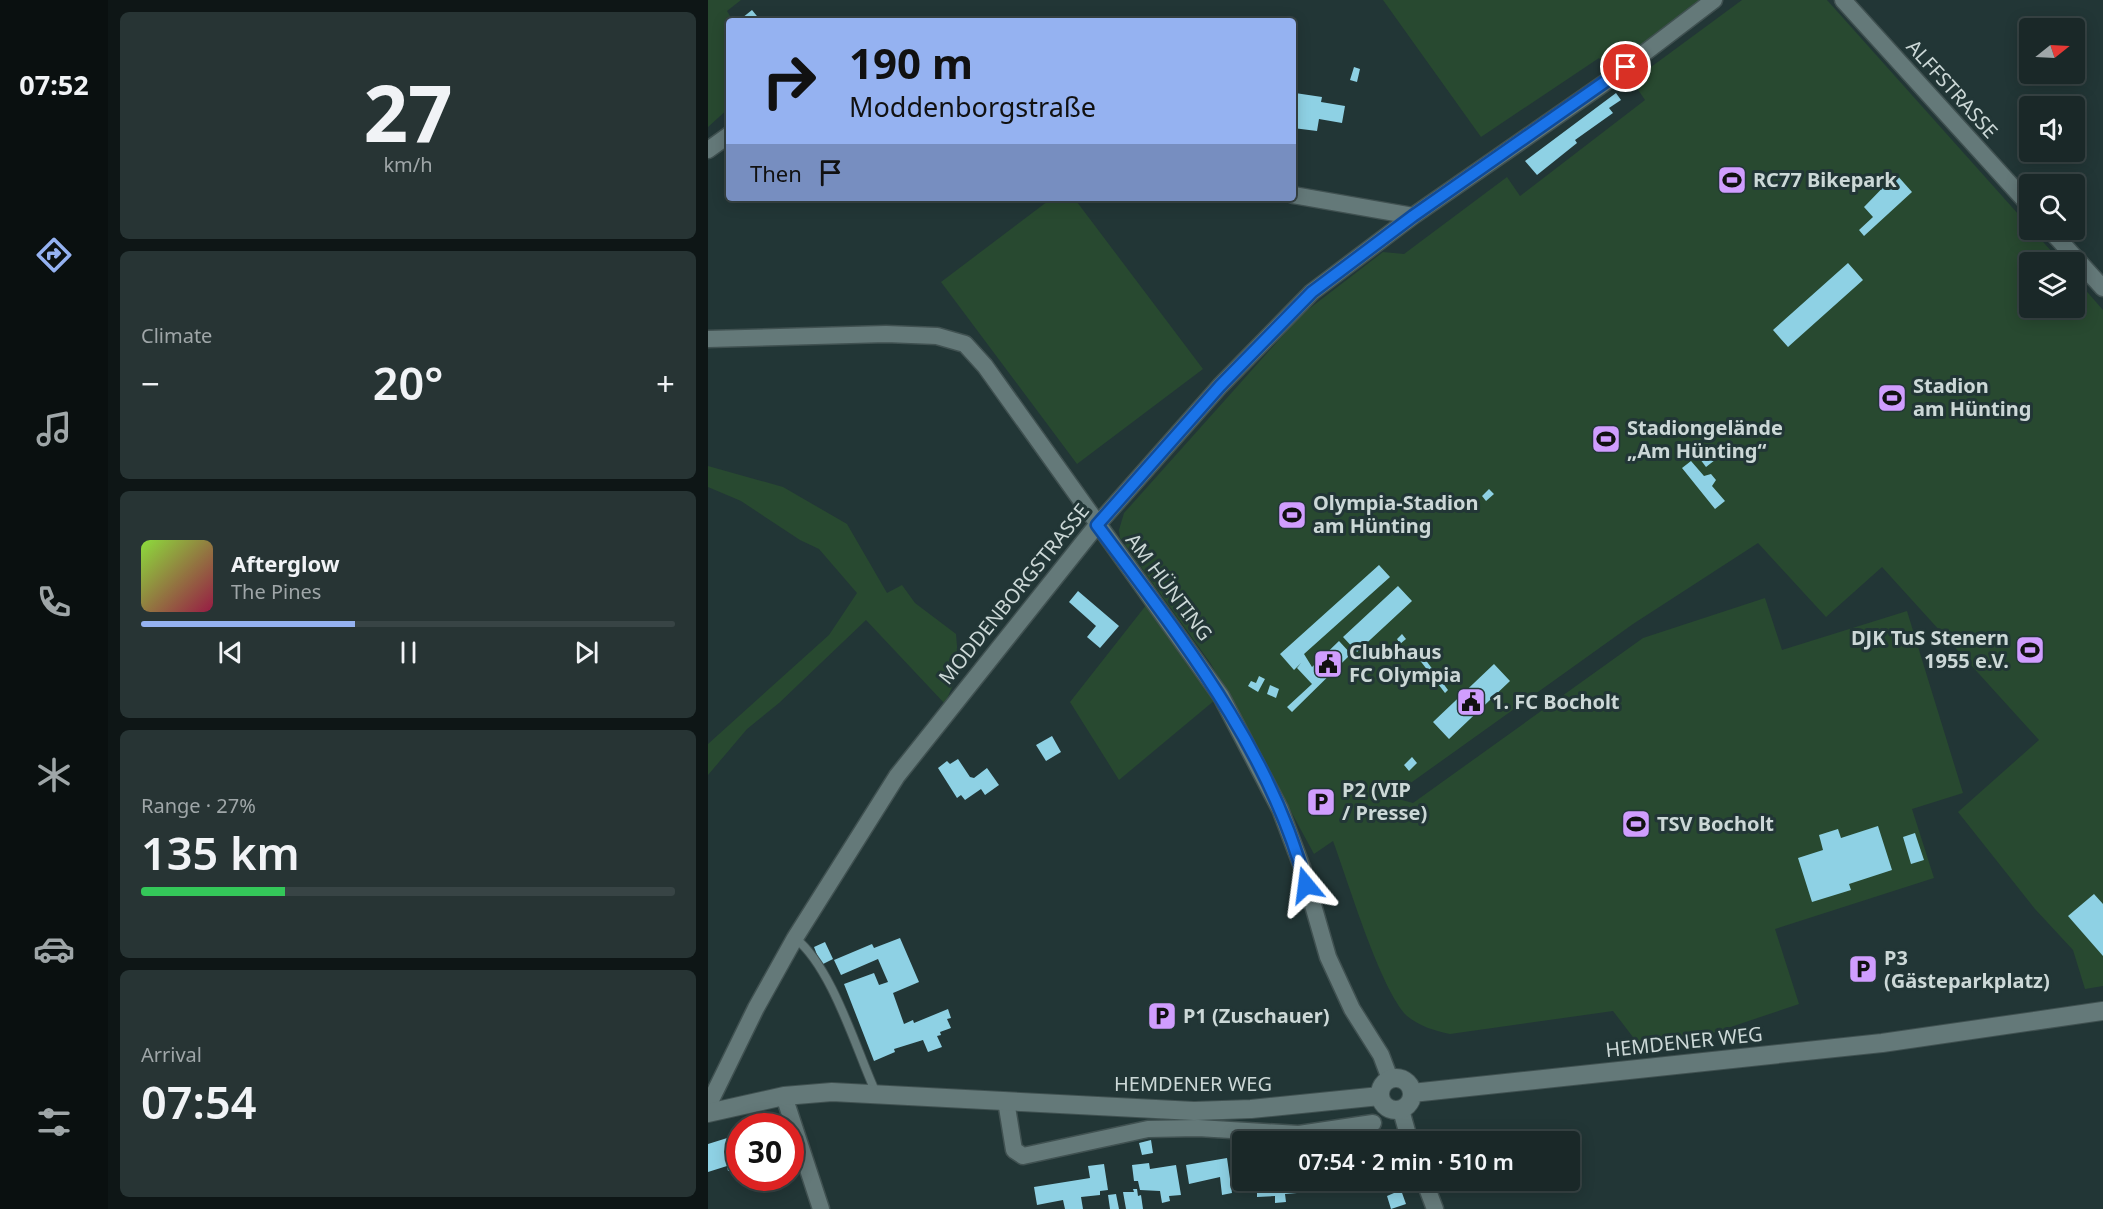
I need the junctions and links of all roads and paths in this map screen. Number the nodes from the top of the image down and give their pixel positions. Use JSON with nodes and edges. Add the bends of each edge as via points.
{"nodes":[{"id":1,"x":1714,"y":0,"type":"edge"},
{"id":2,"x":1843,"y":0,"type":"edge"},
{"id":3,"x":726,"y":137,"type":"edge"},
{"id":4,"x":708,"y":150,"type":"edge"},
{"id":5,"x":2019,"y":194,"type":"edge"},
{"id":6,"x":1296,"y":196,"type":"edge"},
{"id":7,"x":1413,"y":216,"type":"junction"},
{"id":8,"x":2059,"y":240,"type":"edge"},
{"id":9,"x":2103,"y":288,"type":"edge"},
{"id":10,"x":708,"y":339,"type":"edge"},
{"id":11,"x":1097,"y":525,"type":"junction"},
{"id":12,"x":795,"y":938,"type":"junction"},
{"id":13,"x":2103,"y":1002,"type":"edge"},
{"id":14,"x":2103,"y":1011,"type":"edge"},
{"id":15,"x":1961,"y":1030,"type":"junction"},
{"id":16,"x":1390,"y":1079,"type":"junction"},
{"id":17,"x":876,"y":1093,"type":"junction"},
{"id":18,"x":1412,"y":1094,"type":"junction"},
{"id":19,"x":784,"y":1096,"type":"junction"},
{"id":20,"x":1380,"y":1096,"type":"junction"},
{"id":21,"x":1006,"y":1101,"type":"junction"},
{"id":22,"x":708,"y":1106,"type":"edge"},
{"id":23,"x":1401,"y":1110,"type":"junction"},
{"id":24,"x":708,"y":1113,"type":"edge"},
{"id":25,"x":1373,"y":1124,"type":"dead end"},
{"id":26,"x":1407,"y":1131,"type":"edge"},
{"id":27,"x":1429,"y":1191,"type":"edge"},
{"id":28,"x":821,"y":1209,"type":"edge"},
{"id":29,"x":1436,"y":1209,"type":"edge"}],
"edges":[{"from":1,"to":7,"type":"street","name":"MODDENBORGSTRASSE","via":[[1609,80]]},
{"from":2,"to":5,"type":"street","name":"ALFFSTRASSE"},
{"from":3,"to":4,"type":"street"},
{"from":6,"to":7,"type":"street"},
{"from":7,"to":11,"type":"street","name":"MODDENBORGSTRASSE","via":[[1289,312]]},
{"from":8,"to":9,"type":"street"},
{"from":10,"to":11,"type":"street","name":"AM HÜNTING","via":[[886,334],[937,336],[966,344]]},
{"from":11,"to":12,"type":"street","name":"MODDENBORGSTRASSE","via":[[897,776]]},
{"from":11,"to":16,"type":"street","name":"AM HÜNTING","via":[[1204,668],[1241,733],[1290,832],[1328,957]]},
{"from":12,"to":17,"type":"lane","via":[[812,954],[826,977]]},
{"from":12,"to":22,"type":"street","name":"MODDENBORGSTRASSE"},
{"from":13,"to":15,"type":"street","name":"HEMDENER WEG","via":[[2044,1010]]},
{"from":14,"to":15,"type":"street","name":"HEMDENER WEG"},
{"from":15,"to":18,"type":"street","name":"HEMDENER WEG","via":[[1871,1044]]},
{"from":16,"to":18,"type":"street","via":[[1402,1079],[1411,1087]]},
{"from":16,"to":20,"type":"street","via":[[1381,1088]]},
{"from":17,"to":19,"type":"street","name":"HEMDENER WEG"},
{"from":17,"to":21,"type":"street","name":"HEMDENER WEG"},
{"from":18,"to":23,"type":"street"},
{"from":19,"to":24,"type":"street","name":"HEMDENER WEG"},
{"from":19,"to":28,"type":"street"},
{"from":20,"to":21,"type":"street","name":"HEMDENER WEG","via":[[1194,1111]]},
{"from":20,"to":23,"type":"street","via":[[1387,1108]]},
{"from":21,"to":25,"type":"street","via":[[1014,1150],[1023,1156],[1148,1129],[1299,1134]]},
{"from":23,"to":26,"type":"street"},
{"from":27,"to":29,"type":"street"}]}
